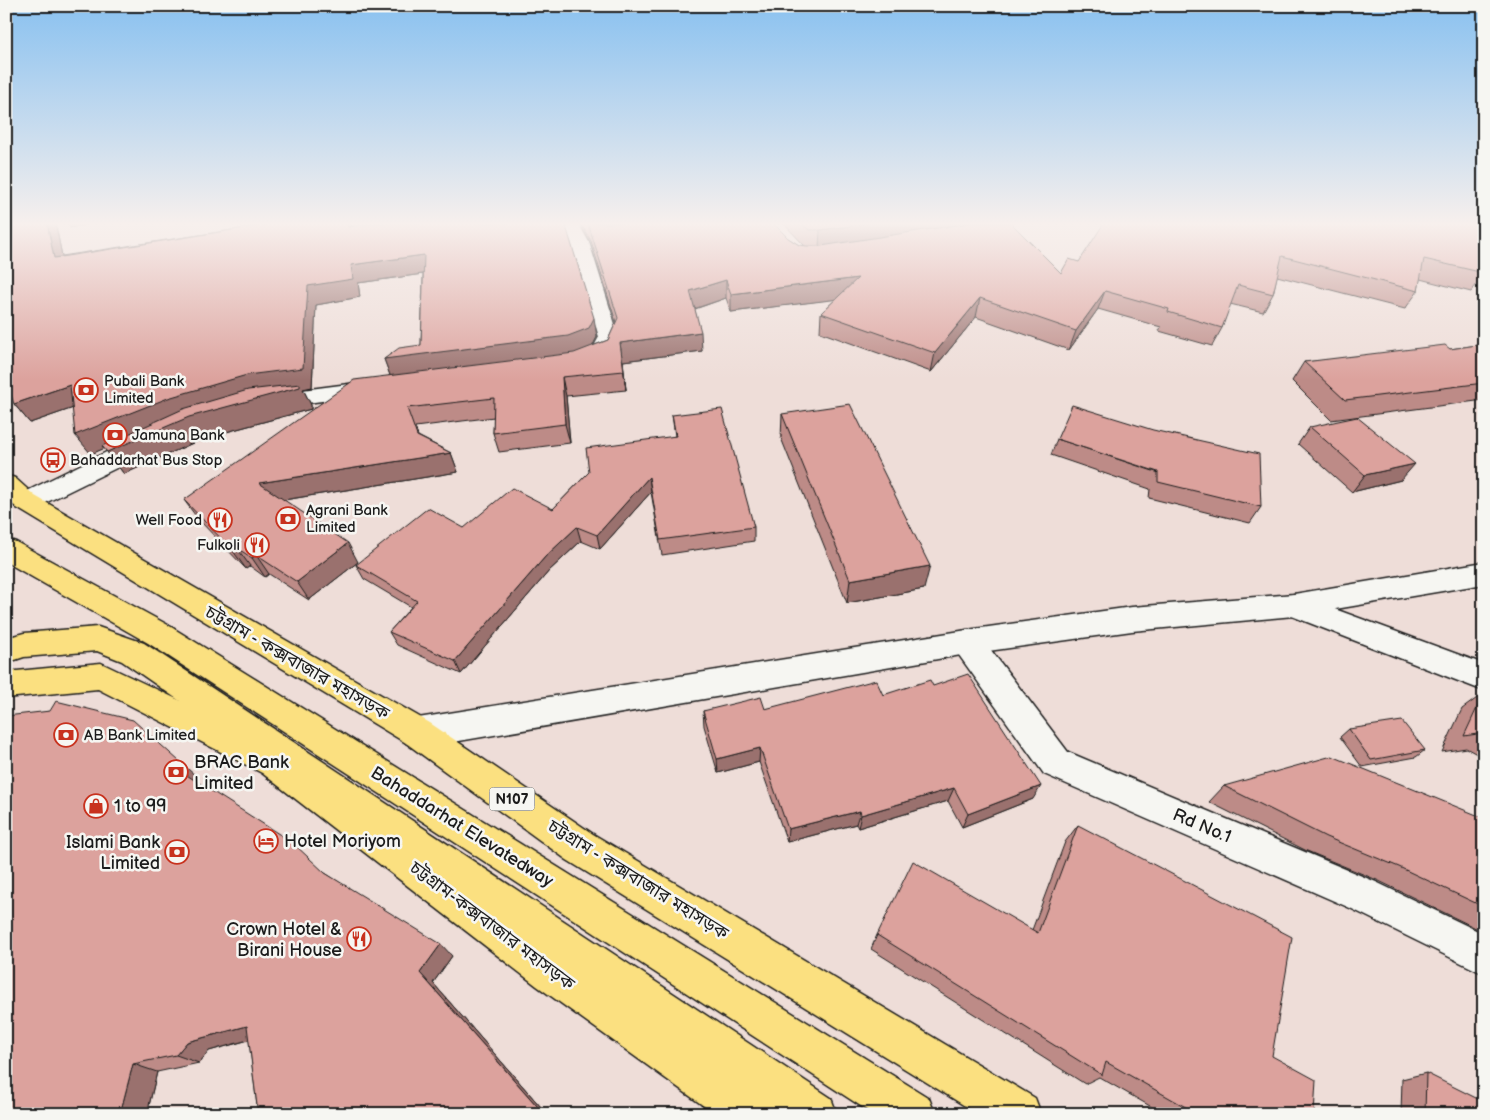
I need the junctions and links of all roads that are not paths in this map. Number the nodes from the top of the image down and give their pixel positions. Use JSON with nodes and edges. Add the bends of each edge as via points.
{"nodes":[{"id":1,"x":590,"y":275,"type":"edge"},
{"id":2,"x":558,"y":366,"type":"edge"},
{"id":3,"x":394,"y":385,"type":"edge"},
{"id":4,"x":249,"y":406,"type":"edge"},
{"id":5,"x":164,"y":435,"type":"edge"},
{"id":6,"x":16,"y":493,"type":"edge"},
{"id":7,"x":6,"y":549,"type":"edge"},
{"id":8,"x":1484,"y":573,"type":"edge"},
{"id":9,"x":1294,"y":605,"type":"junction"},
{"id":10,"x":967,"y":642,"type":"junction"},
{"id":11,"x":6,"y":651,"type":"edge"},
{"id":12,"x":1484,"y":678,"type":"edge"},
{"id":13,"x":6,"y":685,"type":"edge"},
{"id":14,"x":418,"y":734,"type":"junction"},
{"id":15,"x":1484,"y":956,"type":"edge"},
{"id":16,"x":753,"y":1114,"type":"edge"},
{"id":17,"x":814,"y":1114,"type":"edge"},
{"id":18,"x":913,"y":1114,"type":"edge"},
{"id":19,"x":1019,"y":1114,"type":"edge"}],
"edges":[{"from":1,"to":2,"type":"street","via":[[609,337],[602,352],[577,364]]},
{"from":3,"to":4,"type":"street"},
{"from":5,"to":6,"type":"street"},
{"from":6,"to":14,"type":"main road","name":"চট্টগ্রাম - কক্সবাজার মহাসড়ক","number":"N107"},
{"from":7,"to":18,"type":"main road","name":"Bahaddarhat Elevatedway","via":[[158,634]]},
{"from":8,"to":9,"type":"street"},
{"from":9,"to":10,"type":"street","via":[[1132,619]]},
{"from":9,"to":12,"type":"street"},
{"from":10,"to":14,"type":"street"},
{"from":10,"to":15,"type":"street","name":"Rd No.1","via":[[1056,764],[1363,895]]},
{"from":11,"to":17,"type":"main road","via":[[24,645],[98,639],[133,652]]},
{"from":13,"to":16,"type":"main road","name":"চট্টগ্রাম-কক্সবাজার মহাসড়ক","via":[[101,676],[274,762],[551,972]]},
{"from":14,"to":19,"type":"main road","name":"চট্টগ্রাম - কক্সবাজার মহাসড়ক","number":"N107","via":[[580,847]]}]}
